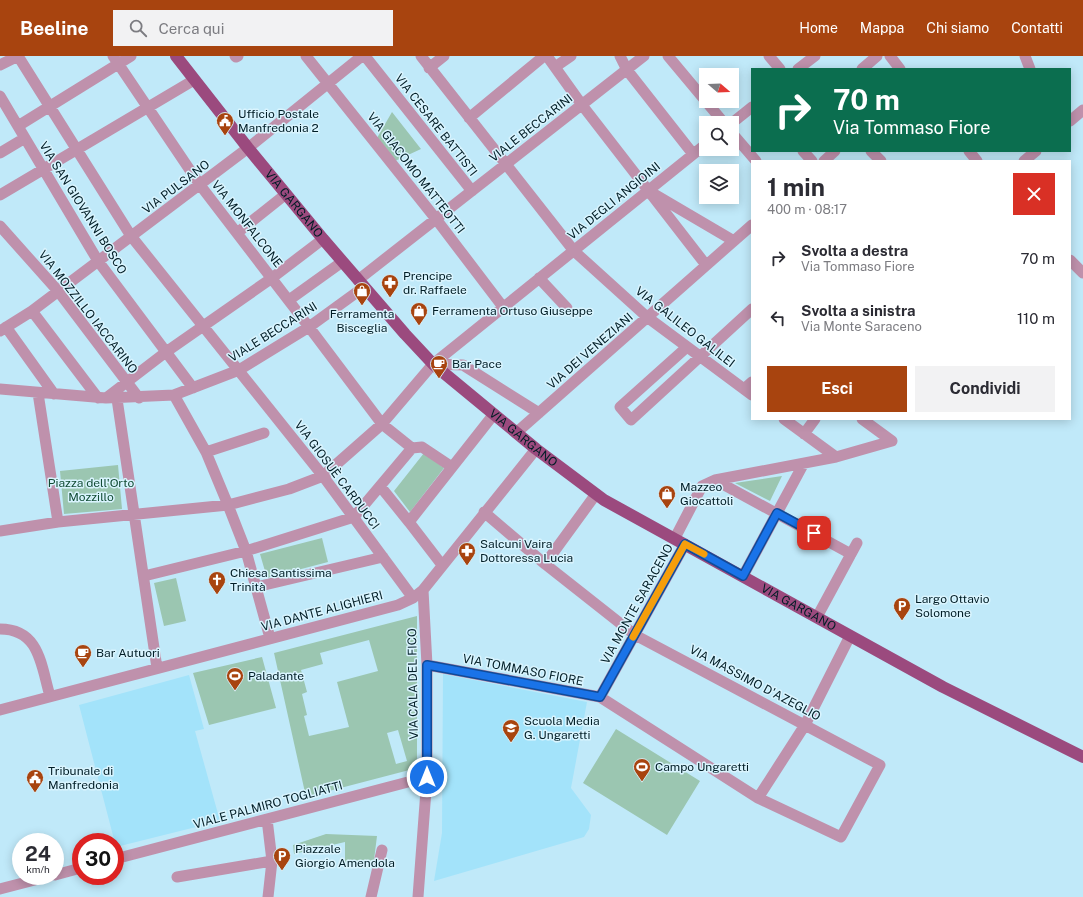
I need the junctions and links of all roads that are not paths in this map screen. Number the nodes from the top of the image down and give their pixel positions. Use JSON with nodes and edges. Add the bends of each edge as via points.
{"nodes":[{"id":1,"x":18,"y":56,"type":"edge"},
{"id":2,"x":131,"y":56,"type":"edge"},
{"id":3,"x":176,"y":56,"type":"edge"},
{"id":4,"x":306,"y":56,"type":"edge"},
{"id":5,"x":364,"y":56,"type":"edge"},
{"id":6,"x":422,"y":56,"type":"edge"},
{"id":7,"x":444,"y":56,"type":"edge"},
{"id":8,"x":546,"y":56,"type":"edge"},
{"id":9,"x":571,"y":56,"type":"edge"},
{"id":10,"x":620,"y":56,"type":"edge"},
{"id":11,"x":644,"y":56,"type":"edge"},
{"id":12,"x":668,"y":56,"type":"edge"},
{"id":13,"x":769,"y":56,"type":"edge"},
{"id":14,"x":815,"y":56,"type":"edge"},
{"id":15,"x":877,"y":56,"type":"edge"},
{"id":16,"x":890,"y":56,"type":"edge"},
{"id":17,"x":1026,"y":56,"type":"edge"},
{"id":18,"x":116,"y":60,"type":"edge"},
{"id":19,"x":0,"y":65,"type":"edge"},
{"id":20,"x":555,"y":67,"type":"junction"},
{"id":21,"x":429,"y":68,"type":"junction"},
{"id":22,"x":779,"y":68,"type":"edge"},
{"id":23,"x":799,"y":68,"type":"edge"},
{"id":24,"x":863,"y":68,"type":"edge"},
{"id":25,"x":899,"y":68,"type":"edge"},
{"id":26,"x":1030,"y":68,"type":"edge"},
{"id":27,"x":627,"y":70,"type":"junction"},
{"id":28,"x":194,"y":80,"type":"junction"},
{"id":29,"x":328,"y":84,"type":"junction"},
{"id":30,"x":0,"y":96,"type":"edge"},
{"id":31,"x":582,"y":105,"type":"junction"},
{"id":32,"x":50,"y":107,"type":"junction"},
{"id":33,"x":147,"y":107,"type":"junction"},
{"id":34,"x":751,"y":107,"type":"edge"},
{"id":35,"x":1083,"y":110,"type":"edge"},
{"id":36,"x":718,"y":116,"type":"edge"},
{"id":37,"x":739,"y":117,"type":"edge"},
{"id":38,"x":469,"y":118,"type":"junction"},
{"id":39,"x":1071,"y":120,"type":"edge"},
{"id":40,"x":18,"y":126,"type":"junction"},
{"id":41,"x":25,"y":138,"type":"junction"},
{"id":42,"x":739,"y":141,"type":"edge"},
{"id":43,"x":248,"y":148,"type":"junction"},
{"id":44,"x":76,"y":149,"type":"junction"},
{"id":45,"x":699,"y":149,"type":"edge"},
{"id":46,"x":804,"y":152,"type":"edge"},
{"id":47,"x":834,"y":152,"type":"edge"},
{"id":48,"x":872,"y":152,"type":"edge"},
{"id":49,"x":970,"y":152,"type":"edge"},
{"id":50,"x":1035,"y":152,"type":"edge"},
{"id":51,"x":0,"y":153,"type":"edge"},
{"id":52,"x":693,"y":154,"type":"junction"},
{"id":53,"x":755,"y":160,"type":"edge"},
{"id":54,"x":811,"y":160,"type":"edge"},
{"id":55,"x":825,"y":160,"type":"edge"},
{"id":56,"x":880,"y":160,"type":"edge"},
{"id":57,"x":976,"y":160,"type":"edge"},
{"id":58,"x":1025,"y":160,"type":"edge"},
{"id":59,"x":506,"y":164,"type":"junction"},
{"id":60,"x":43,"y":169,"type":"junction"},
{"id":61,"x":200,"y":185,"type":"junction"},
{"id":62,"x":472,"y":191,"type":"junction"},
{"id":63,"x":648,"y":191,"type":"junction"},
{"id":64,"x":286,"y":194,"type":"junction"},
{"id":65,"x":0,"y":195,"type":"edge"},
{"id":66,"x":436,"y":219,"type":"junction"},
{"id":67,"x":0,"y":226,"type":"edge"},
{"id":68,"x":751,"y":226,"type":"edge"},
{"id":69,"x":236,"y":233,"type":"junction"},
{"id":70,"x":131,"y":236,"type":"junction"},
{"id":71,"x":323,"y":239,"type":"junction"},
{"id":72,"x":734,"y":241,"type":"junction"},
{"id":73,"x":574,"y":250,"type":"junction"},
{"id":74,"x":98,"y":261,"type":"junction"},
{"id":75,"x":1071,"y":261,"type":"edge"},
{"id":76,"x":342,"y":262,"type":"junction"},
{"id":77,"x":706,"y":265,"type":"junction"},
{"id":78,"x":1083,"y":273,"type":"edge"},
{"id":79,"x":272,"y":278,"type":"junction"},
{"id":80,"x":539,"y":278,"type":"junction"},
{"id":81,"x":361,"y":283,"type":"junction"},
{"id":82,"x":58,"y":291,"type":"junction"},
{"id":83,"x":288,"y":300,"type":"junction"},
{"id":84,"x":503,"y":307,"type":"junction"},
{"id":85,"x":567,"y":308,"type":"dead end"},
{"id":86,"x":751,"y":310,"type":"edge"},
{"id":87,"x":32,"y":311,"type":"junction"},
{"id":88,"x":647,"y":317,"type":"junction"},
{"id":89,"x":204,"y":326,"type":"junction"},
{"id":90,"x":309,"y":327,"type":"junction"},
{"id":91,"x":3,"y":329,"type":"edge"},
{"id":92,"x":687,"y":347,"type":"junction"},
{"id":93,"x":166,"y":352,"type":"junction"},
{"id":94,"x":700,"y":357,"type":"junction"},
{"id":95,"x":433,"y":364,"type":"junction"},
{"id":96,"x":239,"y":370,"type":"junction"},
{"id":97,"x":126,"y":381,"type":"junction"},
{"id":98,"x":193,"y":388,"type":"junction"},
{"id":99,"x":0,"y":389,"type":"edge"},
{"id":100,"x":749,"y":389,"type":"edge"},
{"id":101,"x":38,"y":393,"type":"junction"},
{"id":102,"x":54,"y":394,"type":"junction"},
{"id":103,"x":174,"y":396,"type":"junction"},
{"id":104,"x":102,"y":398,"type":"junction"},
{"id":105,"x":138,"y":398,"type":"junction"},
{"id":106,"x":117,"y":399,"type":"junction"},
{"id":107,"x":539,"y":413,"type":"junction"},
{"id":108,"x":494,"y":414,"type":"junction"},
{"id":109,"x":785,"y":420,"type":"edge"},
{"id":110,"x":814,"y":420,"type":"edge"},
{"id":111,"x":863,"y":420,"type":"edge"},
{"id":112,"x":382,"y":424,"type":"junction"},
{"id":113,"x":264,"y":433,"type":"dead end"},
{"id":114,"x":516,"y":433,"type":"junction"},
{"id":115,"x":804,"y":434,"type":"junction"},
{"id":116,"x":412,"y":448,"type":"junction"},
{"id":117,"x":536,"y":449,"type":"junction"},
{"id":118,"x":206,"y":452,"type":"junction"},
{"id":119,"x":836,"y":457,"type":"junction"},
{"id":120,"x":804,"y":463,"type":"junction"},
{"id":121,"x":452,"y":467,"type":"junction"},
{"id":122,"x":323,"y":476,"type":"junction"},
{"id":123,"x":716,"y":480,"type":"junction"},
{"id":124,"x":380,"y":486,"type":"junction"},
{"id":125,"x":596,"y":494,"type":"junction"},
{"id":126,"x":228,"y":504,"type":"junction"},
{"id":127,"x":484,"y":512,"type":"junction"},
{"id":128,"x":777,"y":513,"type":"junction"},
{"id":129,"x":134,"y":515,"type":"junction"},
{"id":130,"x":354,"y":517,"type":"junction"},
{"id":131,"x":58,"y":522,"type":"junction"},
{"id":132,"x":409,"y":522,"type":"junction"},
{"id":133,"x":0,"y":531,"type":"edge"},
{"id":134,"x":680,"y":541,"type":"junction"},
{"id":135,"x":857,"y":543,"type":"dead end"},
{"id":136,"x":246,"y":551,"type":"junction"},
{"id":137,"x":851,"y":554,"type":"junction"},
{"id":138,"x":383,"y":557,"type":"junction"},
{"id":139,"x":545,"y":564,"type":"junction"},
{"id":140,"x":442,"y":565,"type":"junction"},
{"id":141,"x":144,"y":576,"type":"junction"},
{"id":142,"x":743,"y":576,"type":"junction"},
{"id":143,"x":256,"y":587,"type":"junction"},
{"id":144,"x":423,"y":590,"type":"junction"},
{"id":145,"x":413,"y":598,"type":"junction"},
{"id":146,"x":817,"y":617,"type":"junction"},
{"id":147,"x":0,"y":629,"type":"edge"},
{"id":148,"x":635,"y":635,"type":"junction"},
{"id":149,"x":850,"y":636,"type":"junction"},
{"id":150,"x":270,"y":638,"type":"junction"},
{"id":151,"x":427,"y":665,"type":"junction"},
{"id":152,"x":157,"y":668,"type":"junction"},
{"id":153,"x":50,"y":696,"type":"junction"},
{"id":154,"x":600,"y":697,"type":"junction"},
{"id":155,"x":0,"y":708,"type":"edge"},
{"id":156,"x":805,"y":725,"type":"junction"},
{"id":157,"x":1083,"y":757,"type":"edge"},
{"id":158,"x":427,"y":777,"type":"junction"},
{"id":159,"x":758,"y":798,"type":"junction"},
{"id":160,"x":267,"y":819,"type":"junction"},
{"id":161,"x":382,"y":850,"type":"dead end"},
{"id":162,"x":124,"y":857,"type":"edge"},
{"id":163,"x":272,"y":861,"type":"junction"},
{"id":164,"x":177,"y":877,"type":"dead end"},
{"id":165,"x":15,"y":885,"type":"edge"},
{"id":166,"x":0,"y":889,"type":"edge"},
{"id":167,"x":268,"y":897,"type":"edge"},
{"id":168,"x":371,"y":897,"type":"edge"},
{"id":169,"x":418,"y":897,"type":"edge"}],
"edges":[{"from":1,"to":19,"type":"street"},
{"from":1,"to":32,"type":"street","name":"VIA GIOSUÈ CARDUCCI"},
{"from":2,"to":18,"type":"street"},
{"from":3,"to":28,"type":"main road","name":"VIA GARGANO"},
{"from":4,"to":29,"type":"street","name":"VIA GIACOMO MATTEOTTI"},
{"from":5,"to":29,"type":"street","name":"VIA PULSANO"},
{"from":5,"to":62,"type":"street","name":"VIA CESARE BATTISTI"},
{"from":6,"to":21,"type":"street","name":"VIA GALILEO GALILEI"},
{"from":7,"to":21,"type":"street"},
{"from":8,"to":20,"type":"street"},
{"from":8,"to":38,"type":"street"},
{"from":9,"to":20,"type":"street"},
{"from":10,"to":27,"type":"street"},
{"from":11,"to":27,"type":"street","name":"VIALE BECCARINI"},
{"from":12,"to":36,"type":"street"},
{"from":13,"to":22,"type":"street"},
{"from":14,"to":23,"type":"street"},
{"from":15,"to":24,"type":"street"},
{"from":16,"to":25,"type":"street"},
{"from":17,"to":26,"type":"street"},
{"from":18,"to":32,"type":"street"},
{"from":18,"to":33,"type":"street","name":"VIA MONFALCONE"},
{"from":20,"to":31,"type":"street"},
{"from":21,"to":38,"type":"street","name":"VIA GALILEO GALILEI"},
{"from":27,"to":31,"type":"street","name":"VIALE BECCARINI"},
{"from":27,"to":52,"type":"street"},
{"from":28,"to":33,"type":"street"},
{"from":28,"to":43,"type":"main road","name":"VIA GARGANO"},
{"from":29,"to":43,"type":"street","name":"VIA PULSANO"},
{"from":29,"to":66,"type":"street","name":"VIA GIACOMO MATTEOTTI"},
{"from":30,"to":40,"type":"street","name":"VIA SAN GIOVANNI BOSCO"},
{"from":31,"to":59,"type":"street","name":"VIALE BECCARINI"},
{"from":31,"to":63,"type":"street"},
{"from":32,"to":40,"type":"street"},
{"from":32,"to":44,"type":"street","name":"VIA GIOSUÈ CARDUCCI"},
{"from":33,"to":44,"type":"street"},
{"from":33,"to":61,"type":"street","name":"VIA MONFALCONE"},
{"from":34,"to":37,"type":"street"},
{"from":35,"to":39,"type":"street"},
{"from":38,"to":59,"type":"street","name":"VIA GALILEO GALILEI"},
{"from":40,"to":41,"type":"street","name":"VIA SAN GIOVANNI BOSCO"},
{"from":41,"to":51,"type":"street"},
{"from":41,"to":60,"type":"street","name":"VIA SAN GIOVANNI BOSCO"},
{"from":42,"to":53,"type":"street"},
{"from":43,"to":61,"type":"street","name":"VIA PULSANO"},
{"from":43,"to":64,"type":"main road","name":"VIA GARGANO"},
{"from":44,"to":60,"type":"street"},
{"from":44,"to":70,"type":"street","name":"VIA GIOSUÈ CARDUCCI"},
{"from":45,"to":52,"type":"street","name":"VIA DEGLI ANGIOINI"},
{"from":46,"to":54,"type":"street"},
{"from":47,"to":55,"type":"street"},
{"from":48,"to":56,"type":"street"},
{"from":49,"to":57,"type":"street"},
{"from":50,"to":58,"type":"street"},
{"from":52,"to":63,"type":"street","name":"VIA DEGLI ANGIOINI"},
{"from":59,"to":62,"type":"street","name":"VIALE BECCARINI"},
{"from":59,"to":73,"type":"street","name":"VIA GALILEO GALILEI"},
{"from":60,"to":65,"type":"street"},
{"from":60,"to":74,"type":"street","name":"VIA SAN GIOVANNI BOSCO"},
{"from":61,"to":69,"type":"street","name":"VIA MONFALCONE"},
{"from":61,"to":70,"type":"street","name":"VIA PULSANO"},
{"from":62,"to":66,"type":"street","name":"VIALE BECCARINI"},
{"from":63,"to":72,"type":"street"},
{"from":63,"to":73,"type":"street","name":"VIA DEGLI ANGIOINI"},
{"from":63,"to":77,"type":"street"},
{"from":64,"to":69,"type":"street"},
{"from":64,"to":71,"type":"main road","name":"VIA GARGANO"},
{"from":66,"to":81,"type":"street","name":"VIALE BECCARINI"},
{"from":66,"to":84,"type":"street","name":"VIA GIACOMO MATTEOTTI"},
{"from":67,"to":82,"type":"street","name":"VIA MOZZILLO IACCARINO"},
{"from":68,"to":72,"type":"street","name":"VIA DEI VENEZIANI"},
{"from":69,"to":79,"type":"street","name":"VIA MONFALCONE"},
{"from":70,"to":74,"type":"street","name":"VIA PULSANO"},
{"from":70,"to":89,"type":"street","name":"VIA GIOSUÈ CARDUCCI"},
{"from":71,"to":76,"type":"main road","name":"VIA GARGANO"},
{"from":71,"to":79,"type":"street"},
{"from":72,"to":77,"type":"street","name":"VIA DEI VENEZIANI"},
{"from":73,"to":80,"type":"street","name":"VIA DEGLI ANGIOINI"},
{"from":73,"to":88,"type":"street","name":"VIA GALILEO GALILEI"},
{"from":74,"to":82,"type":"street","name":"VIA PULSANO"},
{"from":74,"to":93,"type":"street","name":"VIA SAN GIOVANNI BOSCO"},
{"from":75,"to":78,"type":"street"},
{"from":76,"to":81,"type":"main road","name":"VIA GARGANO"},
{"from":76,"to":83,"type":"street"},
{"from":77,"to":88,"type":"street","name":"VIA DEI VENEZIANI"},
{"from":79,"to":83,"type":"street","name":"VIA MONFALCONE"},
{"from":79,"to":89,"type":"street"},
{"from":80,"to":84,"type":"street","name":"VIA DEGLI ANGIOINI"},
{"from":80,"to":85,"type":"street"},
{"from":81,"to":90,"type":"street","name":"VIALE BECCARINI"},
{"from":81,"to":95,"type":"main road","name":"VIA GARGANO"},
{"from":82,"to":87,"type":"street","name":"VIA PULSANO"},
{"from":82,"to":97,"type":"street","name":"VIA MOZZILLO IACCARINO"},
{"from":83,"to":90,"type":"street","name":"VIA MONFALCONE"},
{"from":84,"to":95,"type":"street","name":"VIA DEGLI ANGIOINI"},
{"from":86,"to":94,"type":"street"},
{"from":87,"to":91,"type":"street","name":"VIA PULSANO"},
{"from":87,"to":104,"type":"street"},
{"from":88,"to":92,"type":"street","name":"VIA GALILEO GALILEI"},
{"from":88,"to":107,"type":"street","name":"VIA DEI VENEZIANI"},
{"from":89,"to":93,"type":"street"},
{"from":89,"to":96,"type":"street","name":"VIA GIOSUÈ CARDUCCI"},
{"from":90,"to":96,"type":"street","name":"VIALE BECCARINI"},
{"from":90,"to":112,"type":"street","name":"VIA MONFALCONE"},
{"from":91,"to":102,"type":"street"},
{"from":92,"to":94,"type":"street","name":"VIA GALILEO GALILEI"},
{"from":92,"to":94,"type":"street","via":[[620,408],[631,420]]},
{"from":93,"to":97,"type":"street"},
{"from":93,"to":98,"type":"street","name":"VIA SAN GIOVANNI BOSCO"},
{"from":94,"to":100,"type":"street","name":"VIA GALILEO GALILEI"},
{"from":95,"to":107,"type":"street","name":"VIA GARGANO","via":[[463,365]]},
{"from":95,"to":108,"type":"main road","name":"VIA GARGANO"},
{"from":95,"to":112,"type":"street","name":"VIA DEGLI ANGIOINI"},
{"from":96,"to":98,"type":"street","name":"VIALE BECCARINI"},
{"from":96,"to":122,"type":"street","name":"VIA GIOSUÈ CARDUCCI"},
{"from":97,"to":104,"type":"street"},
{"from":97,"to":105,"type":"street","name":"VIA MOZZILLO IACCARINO"},
{"from":98,"to":103,"type":"street","name":"VIALE BECCARINI"},
{"from":99,"to":101,"type":"street","name":"VIALE BECCARINI"},
{"from":101,"to":102,"type":"street","name":"VIALE BECCARINI"},
{"from":101,"to":131,"type":"street"},
{"from":102,"to":104,"type":"street","name":"VIALE BECCARINI"},
{"from":103,"to":105,"type":"street","name":"VIALE BECCARINI"},
{"from":103,"to":118,"type":"street"},
{"from":104,"to":106,"type":"street","name":"VIALE BECCARINI"},
{"from":105,"to":106,"type":"street","name":"VIALE BECCARINI"},
{"from":106,"to":129,"type":"street"},
{"from":107,"to":114,"type":"street","name":"VIA DEI VENEZIANI"},
{"from":108,"to":114,"type":"main road","name":"VIA GARGANO"},
{"from":108,"to":121,"type":"street"},
{"from":109,"to":115,"type":"street"},
{"from":110,"to":115,"type":"street"},
{"from":111,"to":119,"type":"street","via":[[892,442]]},
{"from":112,"to":116,"type":"street","name":"VIA MONFALCONE"},
{"from":112,"to":122,"type":"street","name":"VIA DEGLI ANGIOINI"},
{"from":113,"to":118,"type":"street"},
{"from":114,"to":117,"type":"main road","name":"VIA GARGANO"},
{"from":115,"to":119,"type":"street"},
{"from":116,"to":121,"type":"street","via":[[422,447]]},
{"from":116,"to":124,"type":"street"},
{"from":117,"to":125,"type":"main road","name":"VIA GARGANO"},
{"from":117,"to":127,"type":"street","name":"VIA DANTE ALIGHIERI"},
{"from":118,"to":126,"type":"street"},
{"from":119,"to":120,"type":"street"},
{"from":120,"to":123,"type":"street"},
{"from":120,"to":128,"type":"street"},
{"from":121,"to":132,"type":"street"},
{"from":122,"to":126,"type":"street","via":[[289,489]]},
{"from":122,"to":130,"type":"street","name":"VIA GIOSUÈ CARDUCCI"},
{"from":123,"to":128,"type":"street"},
{"from":123,"to":134,"type":"street","name":"VIA MONTE SARACENO","via":[[702,486]]},
{"from":124,"to":130,"type":"street"},
{"from":124,"to":132,"type":"street"},
{"from":125,"to":134,"type":"main road","name":"VIA GARGANO"},
{"from":125,"to":139,"type":"street"},
{"from":126,"to":129,"type":"street"},
{"from":126,"to":136,"type":"street"},
{"from":127,"to":139,"type":"street","name":"VIA MASSIMO D'AZEGLIO"},
{"from":127,"to":140,"type":"street","name":"VIA DANTE ALIGHIERI"},
{"from":128,"to":137,"type":"street"},
{"from":128,"to":142,"type":"street"},
{"from":129,"to":131,"type":"street"},
{"from":129,"to":141,"type":"street"},
{"from":130,"to":136,"type":"street"},
{"from":130,"to":138,"type":"street","name":"VIA GIOSUÈ CARDUCCI"},
{"from":131,"to":133,"type":"street"},
{"from":132,"to":140,"type":"street"},
{"from":134,"to":142,"type":"main road","name":"VIA GARGANO"},
{"from":134,"to":148,"type":"street","name":"VIA MONTE SARACENO"},
{"from":135,"to":137,"type":"street"},
{"from":136,"to":141,"type":"street"},
{"from":136,"to":143,"type":"street"},
{"from":137,"to":146,"type":"street"},
{"from":138,"to":143,"type":"street"},
{"from":138,"to":145,"type":"street","name":"VIA GIOSUÈ CARDUCCI"},
{"from":139,"to":148,"type":"street","name":"VIA MASSIMO D'AZEGLIO"},
{"from":140,"to":144,"type":"street","name":"VIA DANTE ALIGHIERI"},
{"from":141,"to":152,"type":"street"},
{"from":142,"to":146,"type":"main road","name":"VIA GARGANO"},
{"from":143,"to":150,"type":"street"},
{"from":144,"to":145,"type":"street","name":"VIA DANTE ALIGHIERI"},
{"from":144,"to":151,"type":"street","name":"VIA CALA DEL FICO"},
{"from":145,"to":150,"type":"street","name":"VIA DANTE ALIGHIERI","via":[[398,605]]},
{"from":146,"to":149,"type":"main road","name":"VIA GARGANO"},
{"from":147,"to":153,"type":"street","via":[[23,633],[35,644]]},
{"from":148,"to":154,"type":"street","name":"VIA MONTE SARACENO"},
{"from":148,"to":156,"type":"street","name":"VIA MASSIMO D'AZEGLIO"},
{"from":149,"to":156,"type":"street"},
{"from":149,"to":157,"type":"main road","name":"VIA GARGANO","via":[[943,687]]},
{"from":150,"to":152,"type":"street","name":"VIA DANTE ALIGHIERI"},
{"from":151,"to":154,"type":"street","name":"VIA TOMMASO FIORE"},
{"from":151,"to":158,"type":"street","name":"VIA CALA DEL FICO"},
{"from":152,"to":153,"type":"street","name":"VIA DANTE ALIGHIERI"},
{"from":153,"to":155,"type":"street","name":"VIA DANTE ALIGHIERI"},
{"from":154,"to":159,"type":"street","name":"VIA TOMMASO FIORE"},
{"from":156,"to":159,"type":"street"},
{"from":156,"to":159,"type":"street","name":"VIA MASSIMO D'AZEGLIO","via":[[880,765],[841,837]]},
{"from":158,"to":160,"type":"street","name":"VIALE PALMIRO TOGLIATTI"},
{"from":158,"to":169,"type":"street","name":"VIA CALA DEL FICO"},
{"from":160,"to":162,"type":"street","name":"VIALE PALMIRO TOGLIATTI"},
{"from":160,"to":163,"type":"street"},
{"from":161,"to":168,"type":"street"},
{"from":163,"to":164,"type":"street"},
{"from":163,"to":167,"type":"street"},
{"from":165,"to":166,"type":"street"}]}
